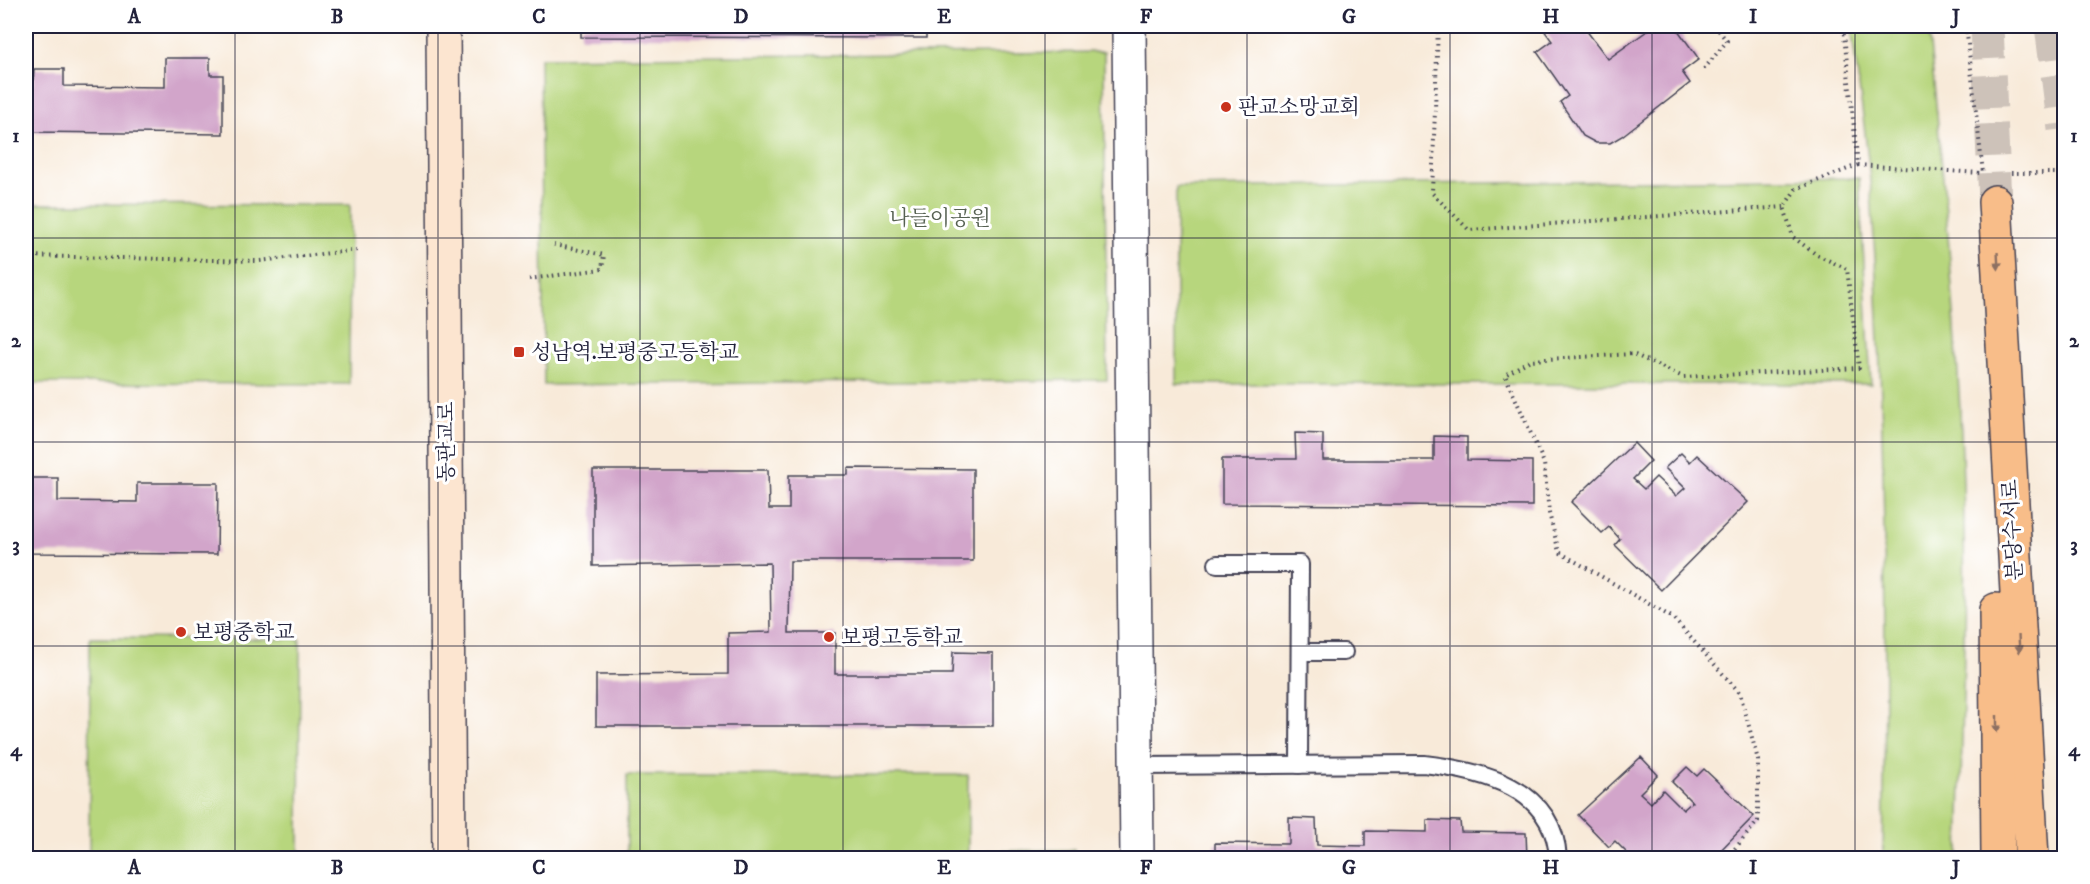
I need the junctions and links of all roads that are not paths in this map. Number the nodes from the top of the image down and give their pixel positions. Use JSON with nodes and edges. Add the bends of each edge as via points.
{"nodes":[{"id":1,"x":443,"y":26,"type":"edge"},
{"id":2,"x":1129,"y":26,"type":"edge"},
{"id":3,"x":1994,"y":180,"type":"tunnel mouth"},
{"id":4,"x":2004,"y":393,"type":"junction"},
{"id":5,"x":1217,"y":564,"type":"dead end"},
{"id":6,"x":1300,"y":652,"type":"junction"},
{"id":7,"x":1344,"y":652,"type":"dead end"},
{"id":8,"x":1136,"y":765,"type":"junction"},
{"id":9,"x":1299,"y":765,"type":"junction"},
{"id":10,"x":449,"y":858,"type":"edge"},
{"id":11,"x":1137,"y":858,"type":"edge"},
{"id":12,"x":1558,"y":858,"type":"edge"},
{"id":13,"x":1998,"y":858,"type":"edge"},
{"id":14,"x":2031,"y":858,"type":"edge"}],
"edges":[{"from":1,"to":10,"type":"main road","name":"동판교로"},
{"from":2,"to":8,"type":"street"},
{"from":3,"to":4,"type":"highway","name":"분당수서로","one_way":true},
{"from":4,"to":13,"type":"highway","one_way":true,"via":[[1996,560]]},
{"from":4,"to":14,"type":"highway","name":"분당수서로","one_way":true},
{"from":5,"to":6,"type":"lane","via":[[1300,564]]},
{"from":6,"to":7,"type":"lane"},
{"from":6,"to":9,"type":"lane"},
{"from":8,"to":9,"type":"lane"},
{"from":8,"to":11,"type":"street"},
{"from":9,"to":12,"type":"lane","via":[[1424,764],[1492,778],[1533,801],[1548,822]]}]}
